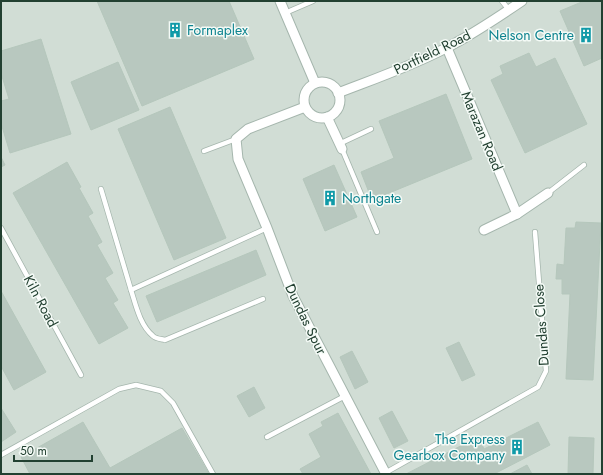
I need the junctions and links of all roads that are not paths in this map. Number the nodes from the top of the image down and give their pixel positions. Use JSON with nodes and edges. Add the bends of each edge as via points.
{"nodes":[{"id":1,"x":280,"y":1,"type":"edge"},
{"id":2,"x":313,"y":1,"type":"edge"},
{"id":3,"x":502,"y":1,"type":"edge"},
{"id":4,"x":522,"y":1,"type":"edge"},
{"id":5,"x":509,"y":10,"type":"junction"},
{"id":6,"x":285,"y":13,"type":"junction"},
{"id":7,"x":447,"y":48,"type":"junction"},
{"id":8,"x":315,"y":83,"type":"junction"},
{"id":9,"x":338,"y":93,"type":"junction"},
{"id":10,"x":305,"y":107,"type":"junction"},
{"id":11,"x":327,"y":117,"type":"junction"},
{"id":12,"x":371,"y":129,"type":"dead end"},
{"id":13,"x":236,"y":139,"type":"junction"},
{"id":14,"x":340,"y":147,"type":"junction"},
{"id":15,"x":204,"y":151,"type":"dead end"},
{"id":16,"x":584,"y":165,"type":"dead end"},
{"id":17,"x":101,"y":189,"type":"dead end"},
{"id":18,"x":548,"y":193,"type":"joint"},
{"id":19,"x":517,"y":214,"type":"junction"},
{"id":20,"x":1,"y":228,"type":"edge"},
{"id":21,"x":267,"y":228,"type":"junction"},
{"id":22,"x":484,"y":230,"type":"dead end"},
{"id":23,"x":378,"y":232,"type":"dead end"},
{"id":24,"x":534,"y":232,"type":"dead end"},
{"id":25,"x":131,"y":290,"type":"junction"},
{"id":26,"x":263,"y":300,"type":"dead end"},
{"id":27,"x":80,"y":375,"type":"dead end"},
{"id":28,"x":345,"y":396,"type":"junction"},
{"id":29,"x":267,"y":437,"type":"dead end"},
{"id":30,"x":1,"y":455,"type":"edge"},
{"id":31,"x":386,"y":473,"type":"edge"},
{"id":32,"x":213,"y":474,"type":"edge"}],
"edges":[{"from":1,"to":6,"type":"street"},
{"from":2,"to":6,"type":"lane"},
{"from":3,"to":5,"type":"lane"},
{"from":4,"to":5,"type":"street","name":"Portfield Road"},
{"from":5,"to":7,"type":"street","name":"Portfield Road"},
{"from":6,"to":8,"type":"street"},
{"from":7,"to":9,"type":"street","name":"Portfield Road"},
{"from":7,"to":19,"type":"street","name":"Marazan Road"},
{"from":8,"to":9,"type":"street","via":[[327,83]]},
{"from":8,"to":10,"type":"street","via":[[304,94]]},
{"from":9,"to":11,"type":"street","via":[[339,105],[336,111]]},
{"from":10,"to":11,"type":"street","via":[[315,116]]},
{"from":10,"to":13,"type":"street","via":[[248,129]]},
{"from":11,"to":14,"type":"street"},
{"from":12,"to":14,"type":"lane"},
{"from":13,"to":15,"type":"lane"},
{"from":13,"to":21,"type":"street","name":"Dundas Spur","via":[[238,159]]},
{"from":14,"to":23,"type":"lane"},
{"from":16,"to":18,"type":"lane"},
{"from":17,"to":25,"type":"lane"},
{"from":18,"to":19,"type":"street"},
{"from":19,"to":22,"type":"street"},
{"from":20,"to":27,"type":"lane","name":"Kiln Road"},
{"from":21,"to":25,"type":"lane"},
{"from":21,"to":28,"type":"street","name":"Dundas Spur","via":[[293,296]]},
{"from":24,"to":31,"type":"lane","name":"Dundas Close","via":[[546,370],[538,386]]},
{"from":25,"to":26,"type":"lane","via":[[144,325],[154,338],[166,340]]},
{"from":28,"to":29,"type":"lane"},
{"from":28,"to":31,"type":"street","name":"Dundas Spur"},
{"from":30,"to":32,"type":"lane","via":[[119,389],[136,385],[161,391],[173,403]]}]}
